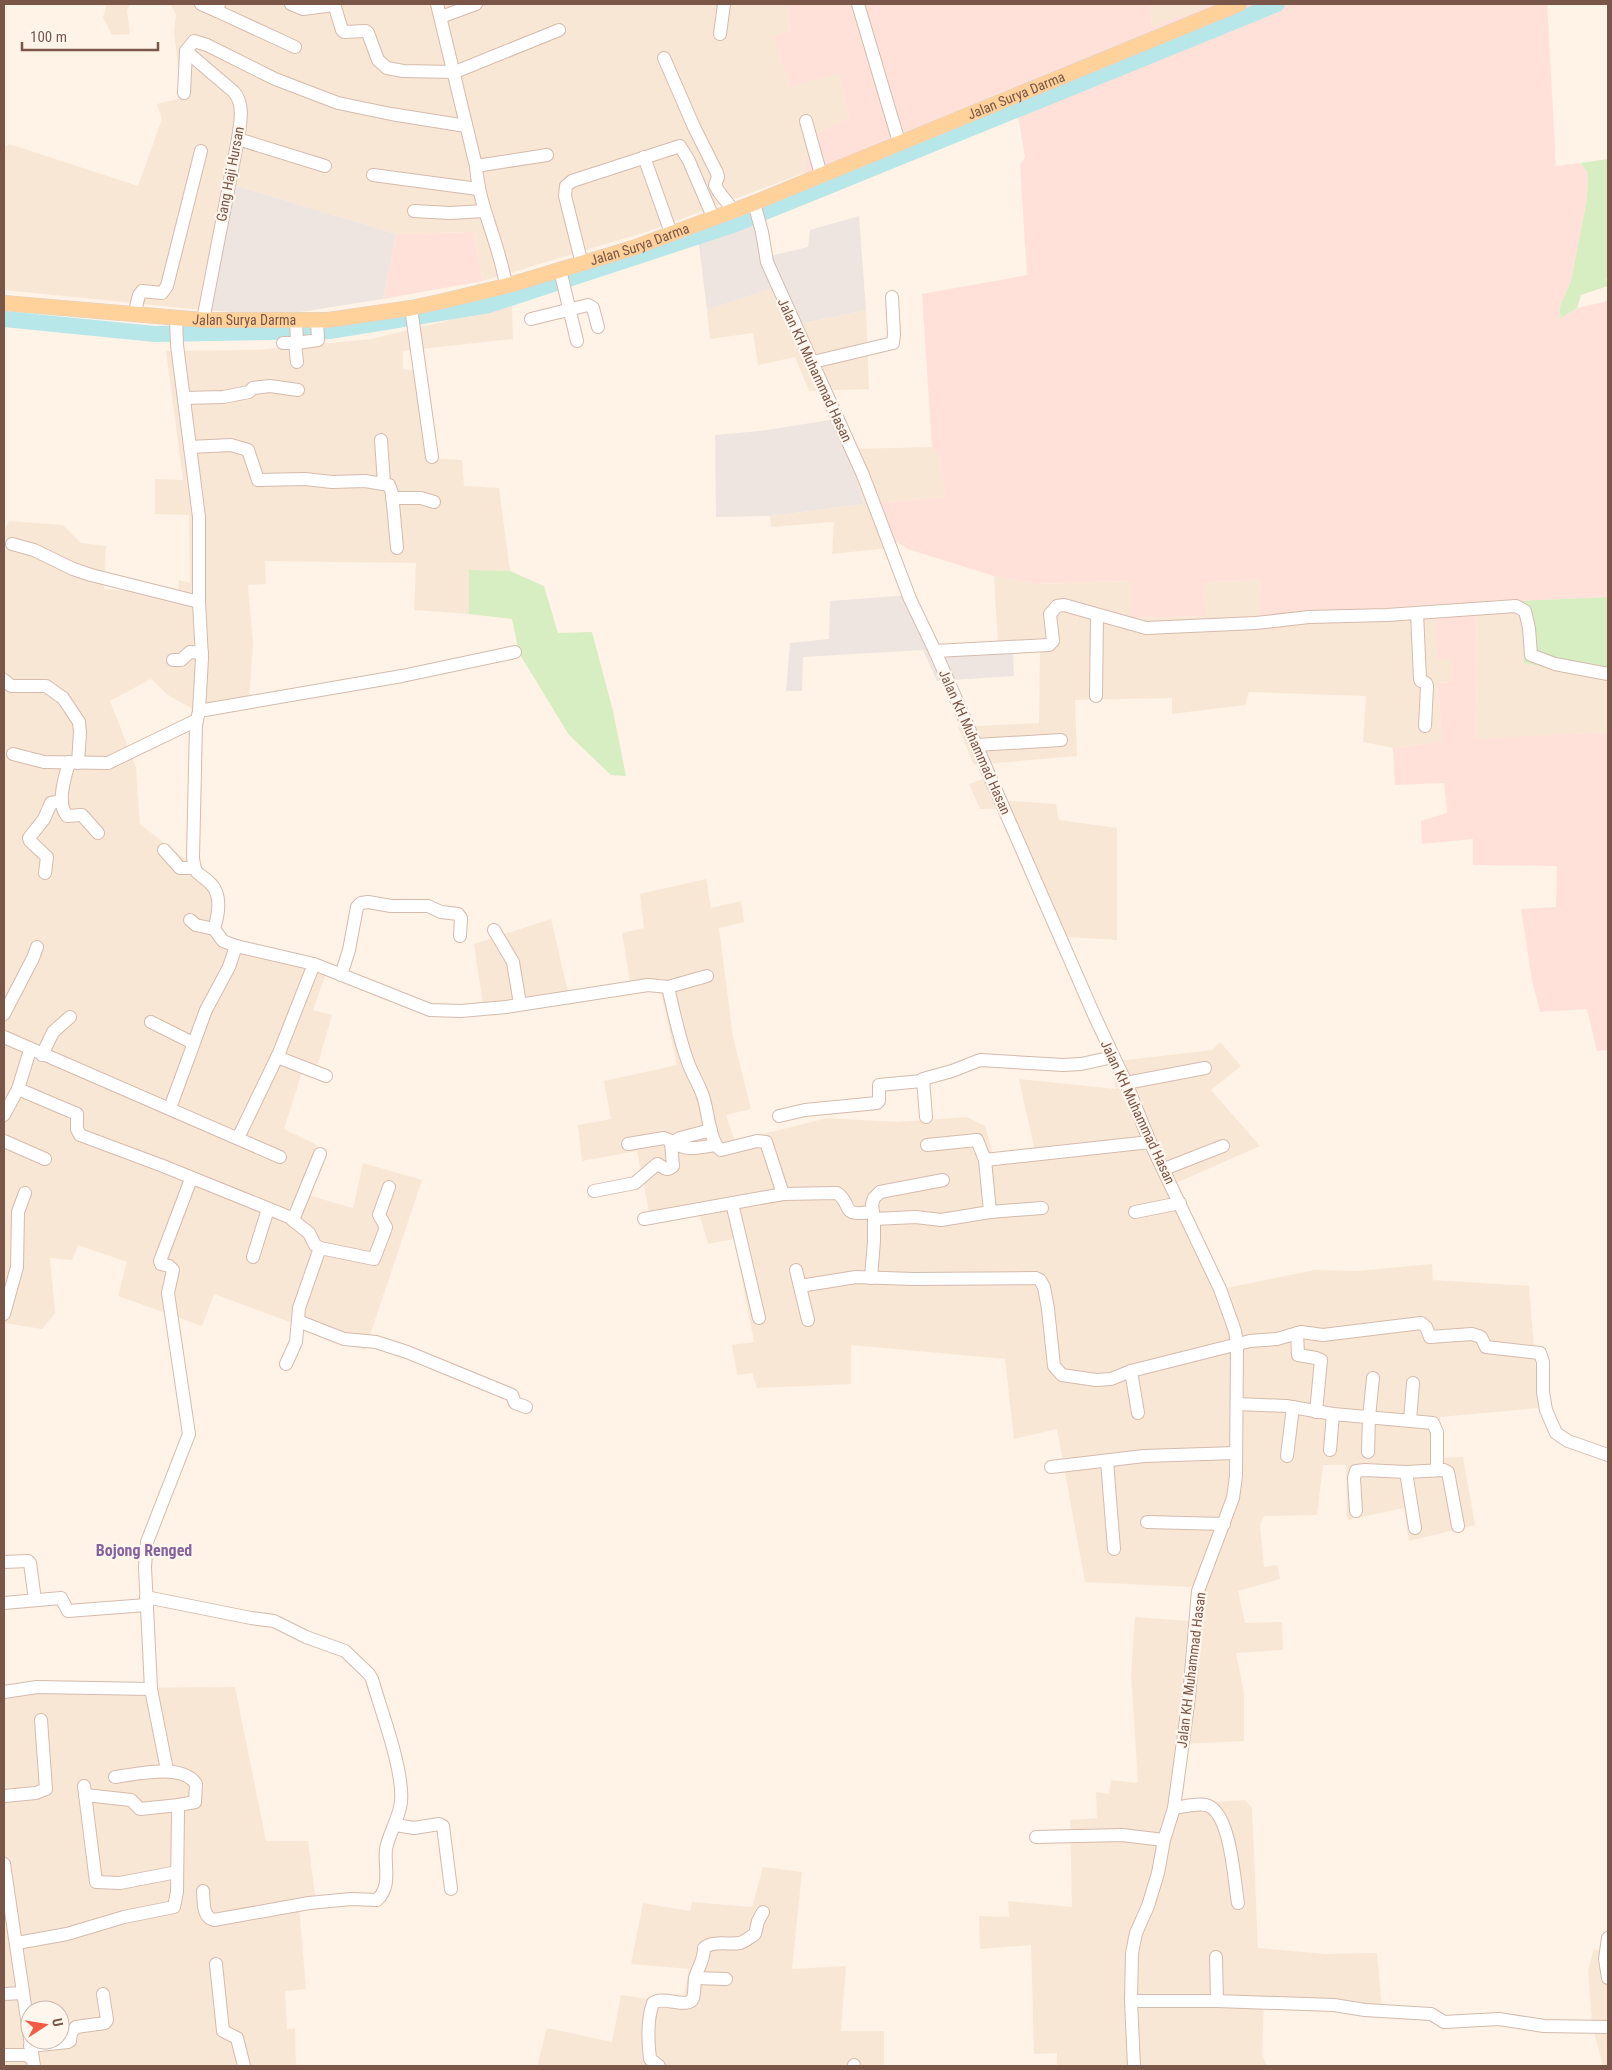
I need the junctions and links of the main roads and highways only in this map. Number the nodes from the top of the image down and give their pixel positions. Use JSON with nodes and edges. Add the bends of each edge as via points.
{"nodes":[{"id":1,"x":1239,"y":4,"type":"edge"},
{"id":2,"x":4,"y":303,"type":"edge"}],
"edges":[{"from":1,"to":2,"type":"main road","name":"Jalan Surya Darma","via":[[899,142],[754,206],[733,210],[582,264],[562,275],[411,311],[318,327],[294,336],[204,320],[176,324],[134,315]]}]}
